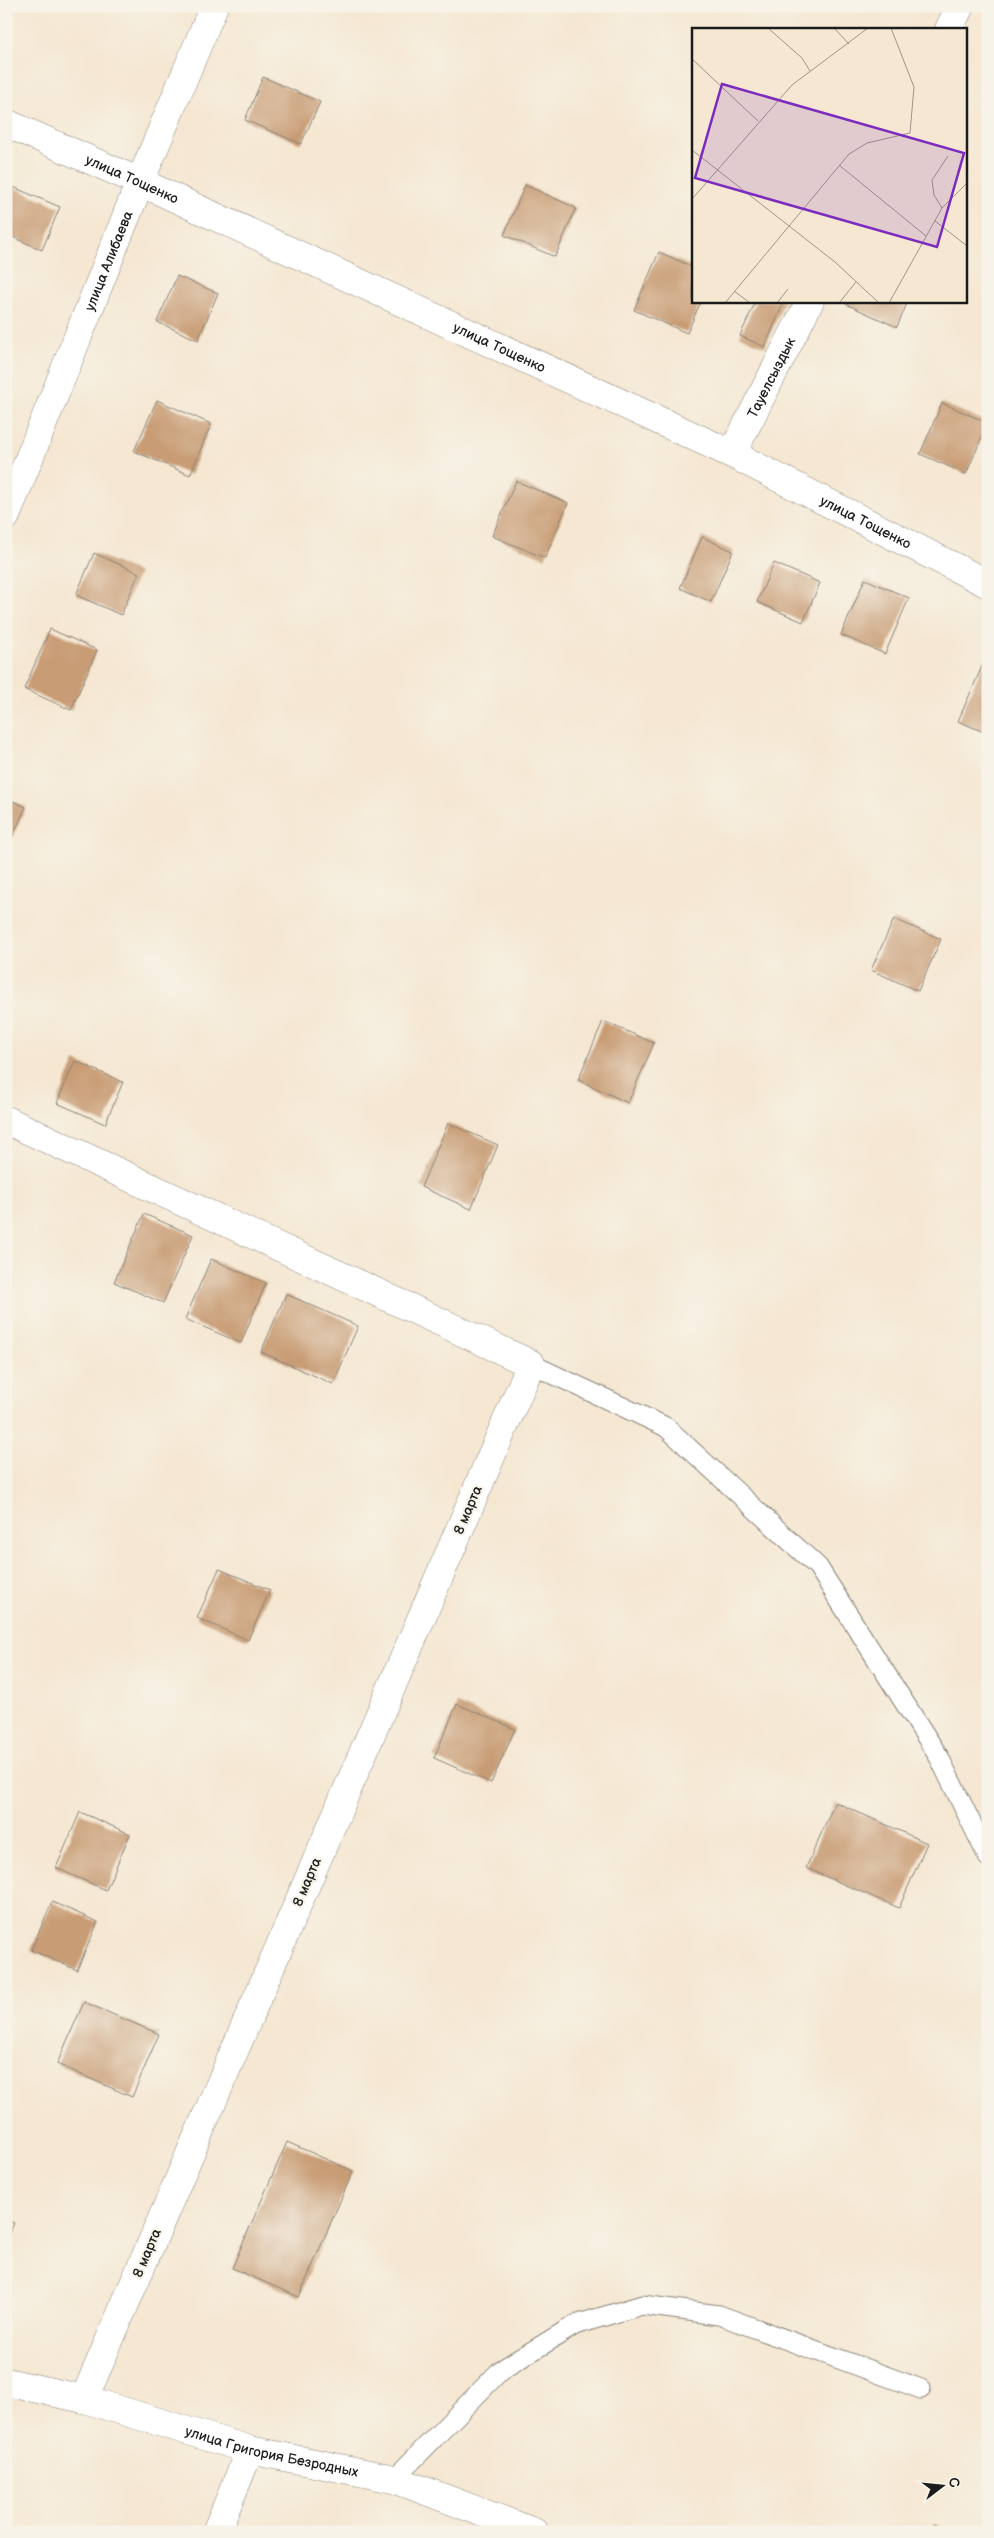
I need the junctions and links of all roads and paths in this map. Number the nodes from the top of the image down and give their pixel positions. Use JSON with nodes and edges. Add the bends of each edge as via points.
{"nodes":[{"id":1,"x":214,"y":6,"type":"edge"},
{"id":2,"x":960,"y":6,"type":"edge"},
{"id":3,"x":949,"y":28,"type":"edge"},
{"id":4,"x":6,"y":124,"type":"edge"},
{"id":5,"x":140,"y":182,"type":"junction"},
{"id":6,"x":809,"y":302,"type":"edge"},
{"id":7,"x":732,"y":454,"type":"junction"},
{"id":8,"x":6,"y":516,"type":"edge"},
{"id":9,"x":988,"y":584,"type":"edge"},
{"id":10,"x":6,"y":1120,"type":"edge"},
{"id":11,"x":531,"y":1364,"type":"junction"},
{"id":12,"x":988,"y":1857,"type":"edge"},
{"id":13,"x":6,"y":2382,"type":"edge"},
{"id":14,"x":921,"y":2389,"type":"dead end"},
{"id":15,"x":84,"y":2399,"type":"junction"},
{"id":16,"x":250,"y":2450,"type":"junction"},
{"id":17,"x":394,"y":2479,"type":"junction"},
{"id":18,"x":216,"y":2532,"type":"edge"},
{"id":19,"x":534,"y":2532,"type":"edge"}],
"edges":[{"from":1,"to":5,"type":"street","name":"улица Алибаева"},
{"from":2,"to":3,"type":"street"},
{"from":4,"to":5,"type":"street","name":"улица Тощенко"},
{"from":5,"to":7,"type":"street","name":"улица Тощенко"},
{"from":5,"to":8,"type":"street","name":"улица Алибаева"},
{"from":6,"to":7,"type":"street","name":"Тауелсыздык"},
{"from":7,"to":9,"type":"street","name":"улица Тощенко"},
{"from":10,"to":11,"type":"street"},
{"from":11,"to":12,"type":"lane","via":[[666,1427],[818,1567],[939,1756]]},
{"from":11,"to":15,"type":"street","name":"8 марта"},
{"from":13,"to":15,"type":"street","name":"улица Григория Безродных"},
{"from":14,"to":17,"type":"lane","via":[[718,2315],[642,2305],[575,2325],[501,2370]]},
{"from":15,"to":16,"type":"street","name":"улица Григория Безродных"},
{"from":16,"to":17,"type":"street","name":"улица Григория Безродных"},
{"from":16,"to":18,"type":"street"},
{"from":17,"to":19,"type":"street","name":"улица Григория Безродных"}]}
